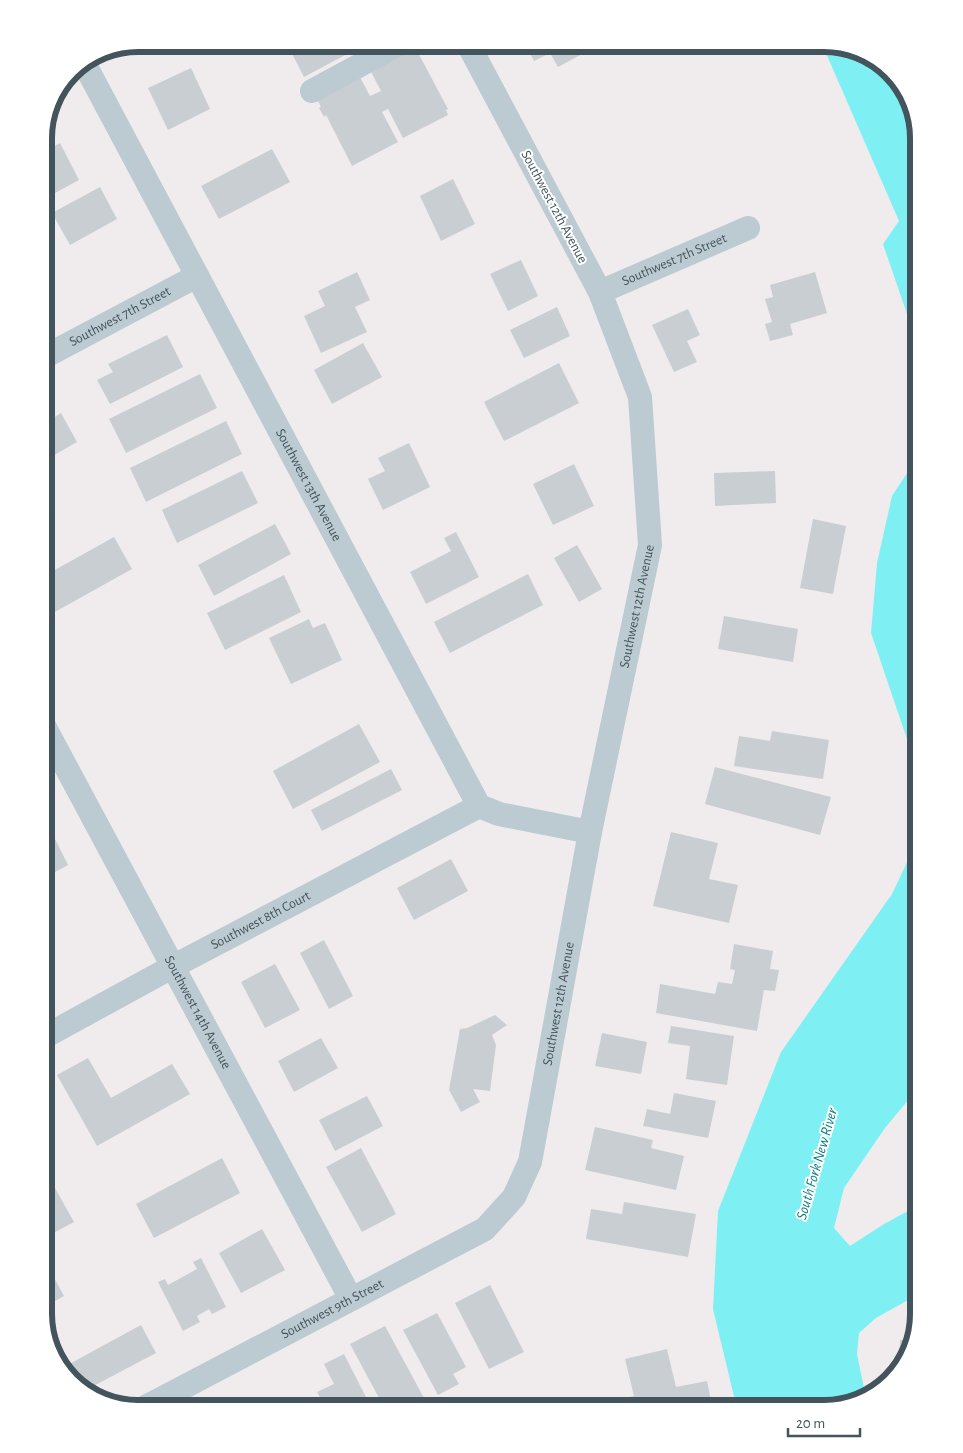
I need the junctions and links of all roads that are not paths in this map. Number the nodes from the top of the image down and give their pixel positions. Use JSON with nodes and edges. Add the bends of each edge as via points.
{"nodes":[{"id":1,"x":384,"y":52,"type":"edge"},
{"id":2,"x":473,"y":52,"type":"edge"},
{"id":3,"x":88,"y":70,"type":"edge"},
{"id":4,"x":312,"y":91,"type":"dead end"},
{"id":5,"x":748,"y":228,"type":"dead end"},
{"id":6,"x":197,"y":276,"type":"junction"},
{"id":7,"x":600,"y":292,"type":"junction"},
{"id":8,"x":53,"y":352,"type":"edge"},
{"id":9,"x":52,"y":742,"type":"edge"},
{"id":10,"x":479,"y":806,"type":"junction"},
{"id":11,"x":590,"y":832,"type":"junction"},
{"id":12,"x":172,"y":967,"type":"junction"},
{"id":13,"x":52,"y":1032,"type":"edge"},
{"id":14,"x":514,"y":1197,"type":"joint"},
{"id":15,"x":351,"y":1299,"type":"junction"},
{"id":16,"x":159,"y":1400,"type":"edge"}],
"edges":[{"from":1,"to":4,"type":"street"},
{"from":2,"to":7,"type":"street","name":"Southwest 12th Avenue"},
{"from":3,"to":6,"type":"street","name":"Southwest 13th Avenue"},
{"from":5,"to":7,"type":"street","name":"Southwest 7th Street"},
{"from":6,"to":8,"type":"street","name":"Southwest 7th Street"},
{"from":6,"to":10,"type":"street","name":"Southwest 13th Avenue"},
{"from":7,"to":11,"type":"street","name":"Southwest 12th Avenue","via":[[640,397],[650,545]]},
{"from":9,"to":12,"type":"street","name":"Southwest 14th Avenue"},
{"from":10,"to":11,"type":"street","via":[[499,814]]},
{"from":10,"to":12,"type":"street","name":"Southwest 8th Court"},
{"from":11,"to":14,"type":"street","name":"Southwest 12th Avenue","via":[[530,1162]]},
{"from":12,"to":13,"type":"street","name":"Southwest 8th Court"},
{"from":12,"to":15,"type":"street","name":"Southwest 14th Avenue"},
{"from":14,"to":15,"type":"street","name":"Southwest 9th Street","via":[[485,1229]]},
{"from":15,"to":16,"type":"street","name":"Southwest 9th Street"}]}
